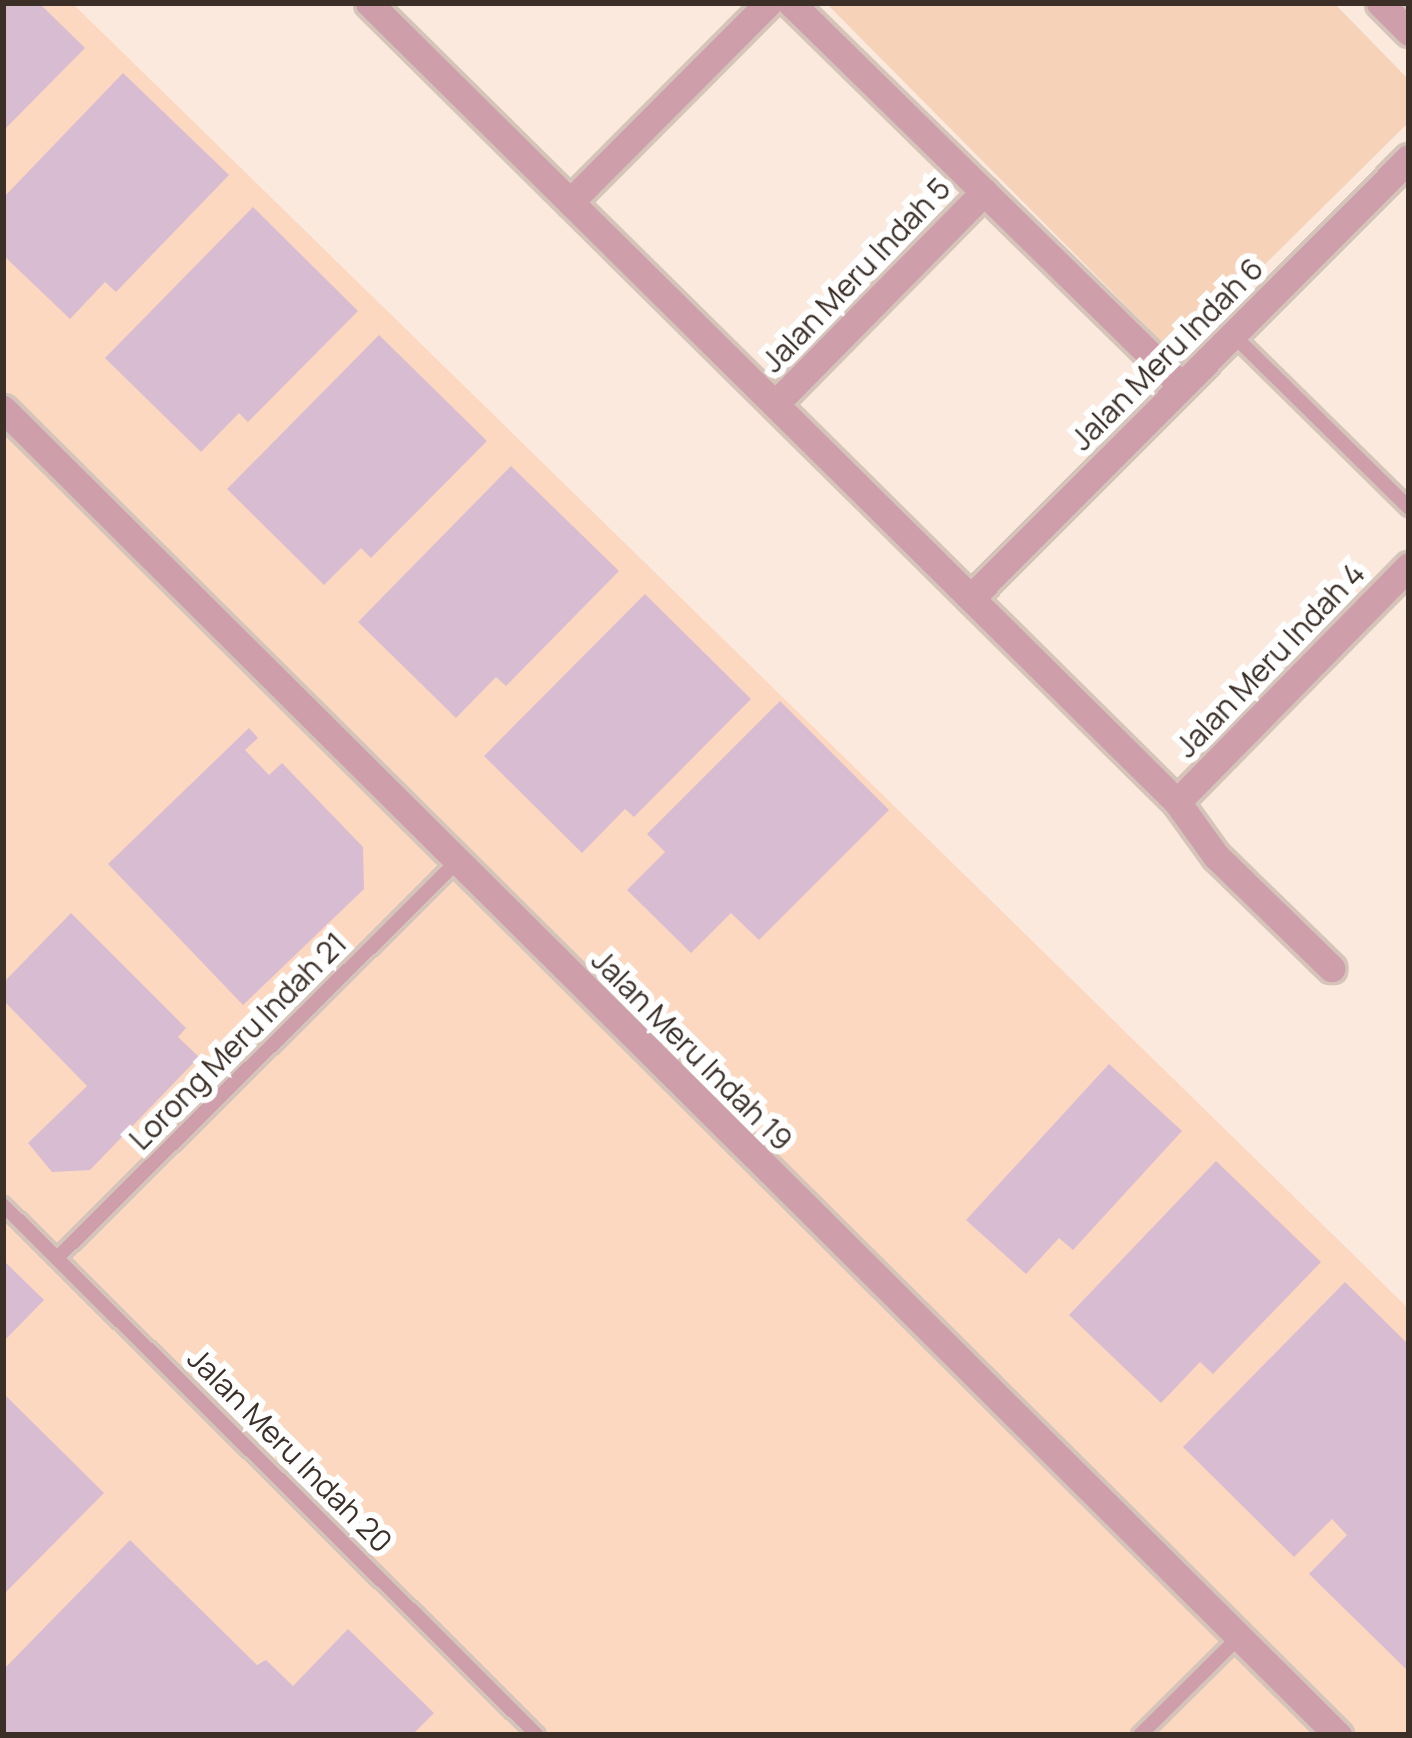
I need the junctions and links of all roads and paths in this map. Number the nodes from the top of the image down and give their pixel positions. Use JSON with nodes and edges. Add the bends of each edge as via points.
{"nodes":[{"id":1,"x":768,"y":3,"type":"edge"},
{"id":2,"x":791,"y":3,"type":"edge"},
{"id":3,"x":1380,"y":3,"type":"edge"},
{"id":4,"x":381,"y":7,"type":"edge"},
{"id":5,"x":1409,"y":32,"type":"edge"},
{"id":6,"x":1409,"y":158,"type":"edge"},
{"id":7,"x":984,"y":191,"type":"junction"},
{"id":8,"x":570,"y":202,"type":"junction"},
{"id":9,"x":1233,"y":335,"type":"junction"},
{"id":10,"x":1182,"y":386,"type":"junction"},
{"id":11,"x":776,"y":404,"type":"junction"},
{"id":12,"x":3,"y":409,"type":"edge"},
{"id":13,"x":1409,"y":508,"type":"edge"},
{"id":14,"x":1404,"y":580,"type":"edge"},
{"id":15,"x":971,"y":598,"type":"junction"},
{"id":16,"x":1177,"y":802,"type":"junction"},
{"id":17,"x":456,"y":863,"type":"junction"},
{"id":18,"x":1331,"y":968,"type":"dead end"},
{"id":19,"x":3,"y":1205,"type":"edge"},
{"id":20,"x":58,"y":1257,"type":"junction"},
{"id":21,"x":1239,"y":1637,"type":"junction"},
{"id":22,"x":537,"y":1735,"type":"edge"},
{"id":23,"x":1140,"y":1735,"type":"edge"},
{"id":24,"x":1338,"y":1735,"type":"edge"}],
"edges":[{"from":1,"to":8,"type":"street"},
{"from":2,"to":7,"type":"street"},
{"from":3,"to":5,"type":"street"},
{"from":4,"to":8,"type":"street"},
{"from":6,"to":9,"type":"street","name":"Jalan Meru Indah 6"},
{"from":7,"to":10,"type":"street"},
{"from":7,"to":11,"type":"street","name":"Jalan Meru Indah 5"},
{"from":8,"to":11,"type":"street"},
{"from":9,"to":10,"type":"street","name":"Jalan Meru Indah 6"},
{"from":9,"to":13,"type":"lane"},
{"from":10,"to":15,"type":"street","name":"Jalan Meru Indah 6"},
{"from":11,"to":15,"type":"street"},
{"from":12,"to":17,"type":"street","name":"Jalan Meru Indah 19"},
{"from":14,"to":16,"type":"street","name":"Jalan Meru Indah 4"},
{"from":15,"to":16,"type":"street"},
{"from":16,"to":18,"type":"street","via":[[1216,856]]},
{"from":17,"to":20,"type":"lane","name":"Lorong Meru Indah 21"},
{"from":17,"to":21,"type":"street","name":"Jalan Meru Indah 19"},
{"from":19,"to":20,"type":"lane","name":"Jalan Meru Indah 20"},
{"from":20,"to":22,"type":"lane","name":"Jalan Meru Indah 20"},
{"from":21,"to":23,"type":"lane"},
{"from":21,"to":24,"type":"street","name":"Jalan Meru Indah 19"}]}
